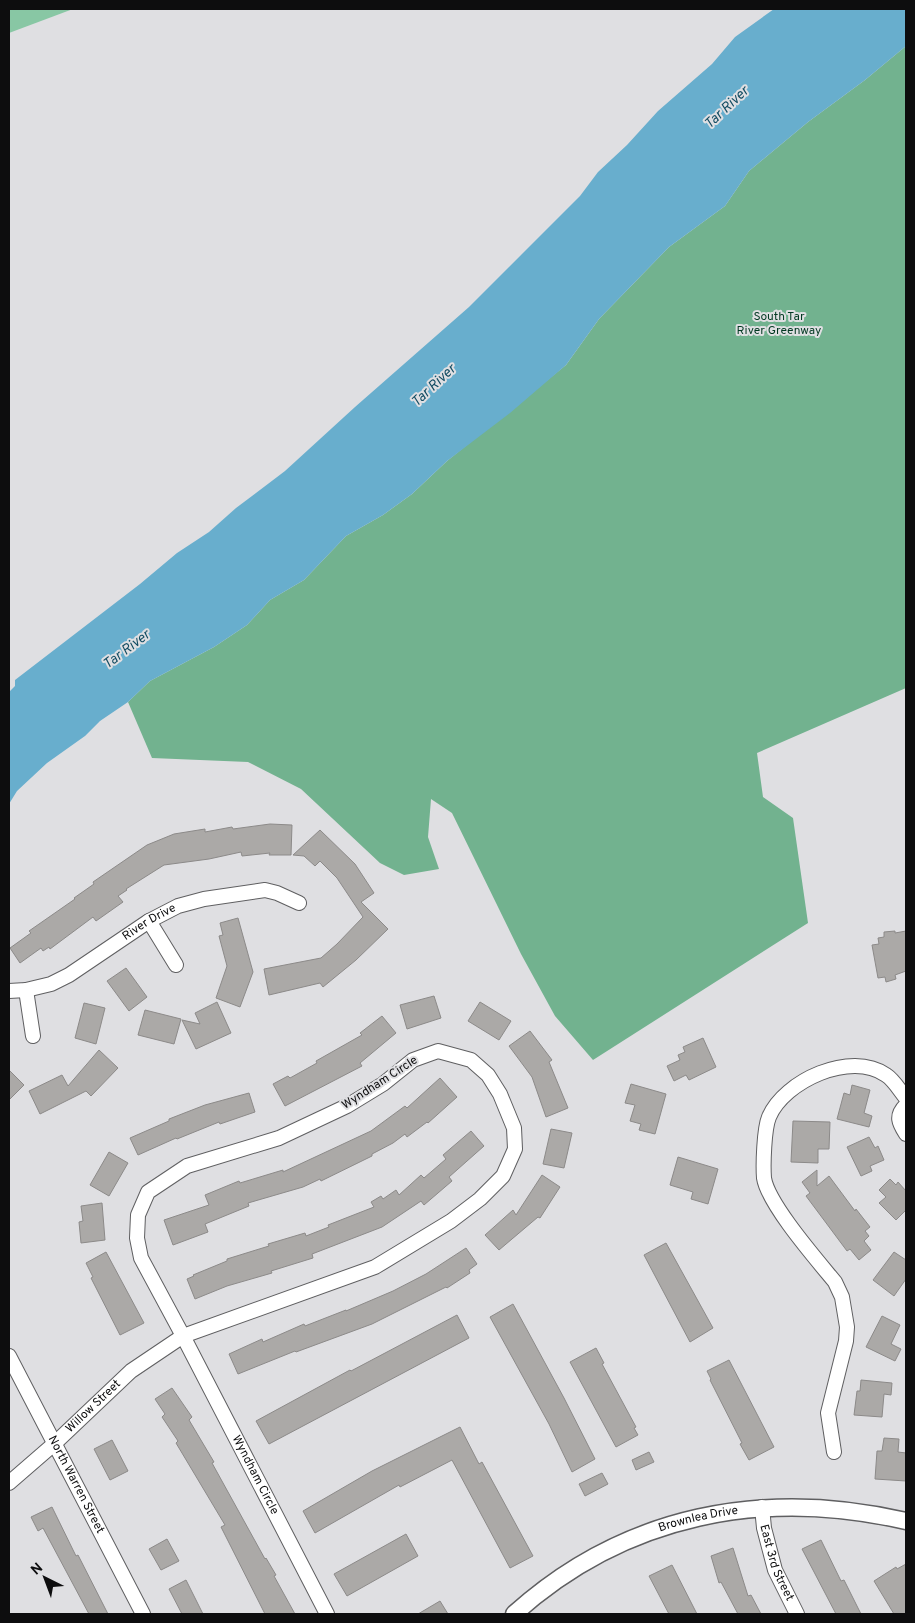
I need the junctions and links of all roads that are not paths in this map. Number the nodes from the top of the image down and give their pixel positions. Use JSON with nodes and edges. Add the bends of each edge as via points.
{"nodes":[{"id":1,"x":299,"y":903,"type":"dead end"},
{"id":2,"x":150,"y":921,"type":"junction"},
{"id":3,"x":176,"y":965,"type":"dead end"},
{"id":4,"x":26,"y":990,"type":"junction"},
{"id":5,"x":9,"y":991,"type":"edge"},
{"id":6,"x":33,"y":1036,"type":"dead end"},
{"id":7,"x":906,"y":1098,"type":"edge"},
{"id":8,"x":906,"y":1105,"type":"edge"},
{"id":9,"x":906,"y":1134,"type":"edge"},
{"id":10,"x":184,"y":1336,"type":"junction"},
{"id":11,"x":9,"y":1356,"type":"edge"},
{"id":12,"x":54,"y":1444,"type":"junction"},
{"id":13,"x":834,"y":1452,"type":"dead end"},
{"id":14,"x":9,"y":1483,"type":"edge"},
{"id":15,"x":762,"y":1507,"type":"junction"},
{"id":16,"x":906,"y":1521,"type":"edge"},
{"id":17,"x":143,"y":1614,"type":"edge"},
{"id":18,"x":327,"y":1614,"type":"edge"},
{"id":19,"x":514,"y":1614,"type":"edge"},
{"id":20,"x":797,"y":1614,"type":"edge"}],
"edges":[{"from":1,"to":2,"type":"street","name":"River Drive","via":[[264,890],[178,906]]},
{"from":2,"to":3,"type":"street"},
{"from":2,"to":4,"type":"street","name":"River Drive","via":[[69,975],[51,984]]},
{"from":4,"to":5,"type":"street","name":"River Drive"},
{"from":4,"to":6,"type":"street"},
{"from":7,"to":13,"type":"street","via":[[886,1075],[867,1067],[845,1066],[802,1083],[776,1106],[765,1133],[764,1178],[770,1196],[842,1297],[846,1341],[828,1413]]},
{"from":8,"to":9,"type":"street","via":[[900,1111],[899,1124]]},
{"from":10,"to":10,"type":"street","name":"Wyndham Circle","via":[[375,1267],[451,1221],[480,1199],[503,1176],[515,1149],[514,1128],[488,1075],[471,1060],[438,1051],[413,1060],[383,1084],[347,1106],[279,1138],[187,1166],[148,1192],[138,1215],[137,1238],[141,1258]]},
{"from":10,"to":12,"type":"street","name":"Willow Street","via":[[131,1371]]},
{"from":10,"to":18,"type":"street","name":"Wyndham Circle"},
{"from":11,"to":12,"type":"street","name":"North Warren Street"},
{"from":12,"to":14,"type":"street","name":"Willow Street"},
{"from":12,"to":17,"type":"street","name":"North Warren Street"},
{"from":15,"to":16,"type":"street","name":"Brownlea Drive","via":[[820,1507],[879,1514]]},
{"from":15,"to":19,"type":"street","name":"Brownlea Drive","via":[[678,1523],[631,1539],[573,1569]]},
{"from":15,"to":20,"type":"street","name":"East 3rd Street","via":[[775,1570]]}]}
